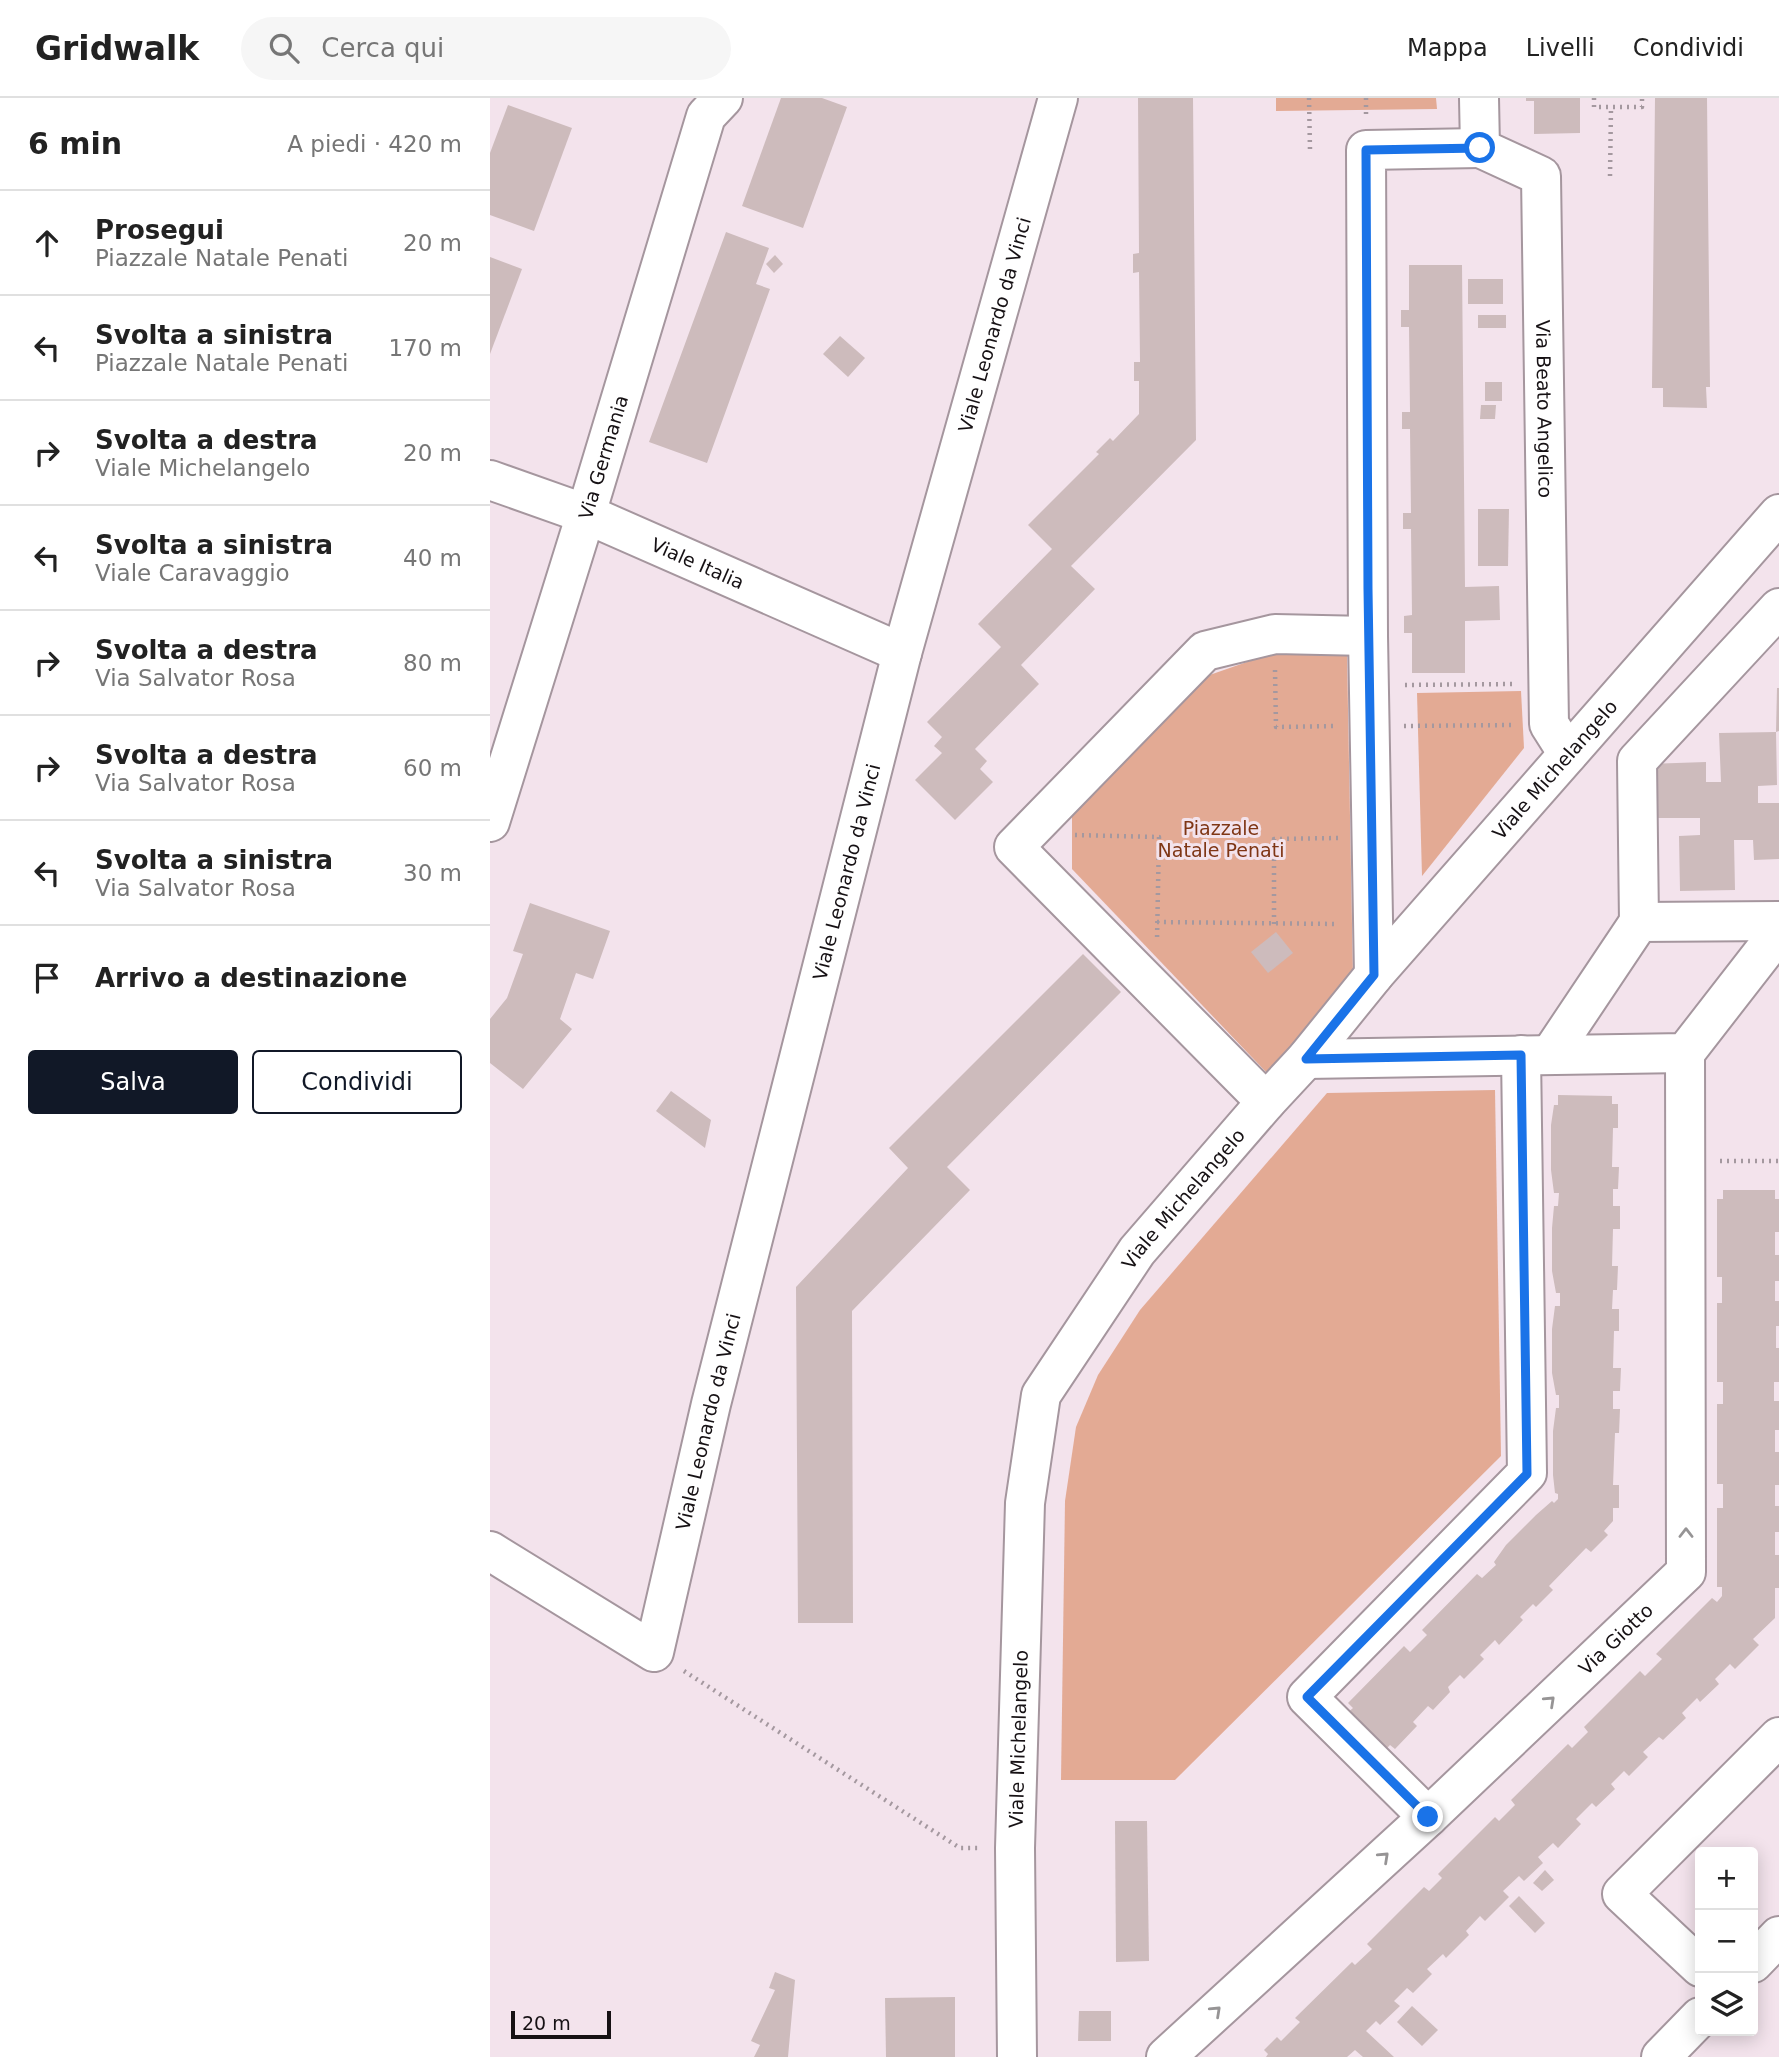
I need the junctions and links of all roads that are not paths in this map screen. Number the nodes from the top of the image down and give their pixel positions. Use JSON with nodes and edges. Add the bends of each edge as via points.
{"nodes":[{"id":1,"x":723,"y":98,"type":"edge"},
{"id":2,"x":1058,"y":98,"type":"edge"},
{"id":3,"x":1479,"y":98,"type":"edge"},
{"id":4,"x":1480,"y":148,"type":"junction"},
{"id":5,"x":490,"y":480,"type":"edge"},
{"id":6,"x":586,"y":514,"type":"junction"},
{"id":7,"x":1779,"y":514,"type":"edge"},
{"id":8,"x":1779,"y":608,"type":"edge"},
{"id":9,"x":1368,"y":636,"type":"junction"},
{"id":10,"x":902,"y":653,"type":"junction"},
{"id":11,"x":1569,"y":754,"type":"junction"},
{"id":12,"x":490,"y":822,"type":"edge"},
{"id":13,"x":1779,"y":921,"type":"edge"},
{"id":14,"x":1639,"y":922,"type":"junction"},
{"id":15,"x":1779,"y":932,"type":"edge"},
{"id":16,"x":1374,"y":975,"type":"junction"},
{"id":17,"x":1685,"y":1053,"type":"junction"},
{"id":18,"x":1536,"y":1055,"type":"junction"},
{"id":19,"x":1306,"y":1059,"type":"junction"},
{"id":20,"x":1266,"y":1102,"type":"junction"},
{"id":21,"x":490,"y":1551,"type":"edge"},
{"id":22,"x":1779,"y":1737,"type":"edge"},
{"id":23,"x":1428,"y":1817,"type":"junction"},
{"id":24,"x":1779,"y":1936,"type":"edge"},
{"id":25,"x":1758,"y":1958,"type":"edge"},
{"id":26,"x":1695,"y":1962,"type":"edge"},
{"id":27,"x":1695,"y":2022,"type":"edge"},
{"id":28,"x":1017,"y":2057,"type":"edge"},
{"id":29,"x":1166,"y":2057,"type":"edge"},
{"id":30,"x":1661,"y":2057,"type":"edge"}],
"edges":[{"from":1,"to":6,"type":"street","name":"Via Germania","via":[[706,116]]},
{"from":2,"to":10,"type":"street","name":"Viale Leonardo da Vinci"},
{"from":3,"to":4,"type":"street"},
{"from":4,"to":9,"type":"street","via":[[1366,150]]},
{"from":4,"to":11,"type":"street","name":"Via Beato Angelico","via":[[1541,176],[1549,724]]},
{"from":5,"to":6,"type":"street","name":"Viale Italia"},
{"from":6,"to":10,"type":"street","name":"Viale Italia"},
{"from":6,"to":12,"type":"street","name":"Via Germania"},
{"from":7,"to":11,"type":"street","name":"Viale Michelangelo"},
{"from":8,"to":14,"type":"street","via":[[1637,761]]},
{"from":9,"to":16,"type":"street"},
{"from":9,"to":20,"type":"street","via":[[1275,634],[1205,651],[1014,846]]},
{"from":10,"to":21,"type":"street","name":"Viale Leonardo da Vinci","via":[[711,1404],[654,1652]]},
{"from":11,"to":16,"type":"street","name":"Viale Michelangelo"},
{"from":13,"to":14,"type":"street"},
{"from":14,"to":18,"type":"street"},
{"from":15,"to":17,"type":"street"},
{"from":16,"to":19,"type":"street","name":"Viale Michelangelo"},
{"from":17,"to":18,"type":"street"},
{"from":23,"to":17,"type":"street","name":"Via Giotto","one_way":true,"via":[[1686,1572]]},
{"from":18,"to":19,"type":"street"},
{"from":18,"to":23,"type":"street","via":[[1527,1474],[1307,1697]]},
{"from":19,"to":20,"type":"street","name":"Viale Michelangelo"},
{"from":20,"to":28,"type":"street","name":"Viale Michelangelo","via":[[1137,1251],[1041,1395],[1025,1503],[1015,1848]]},
{"from":22,"to":26,"type":"street","via":[[1622,1894]]},
{"from":29,"to":23,"type":"street","name":"Via Giotto","one_way":true},
{"from":24,"to":25,"type":"street"},
{"from":27,"to":30,"type":"street"}]}
